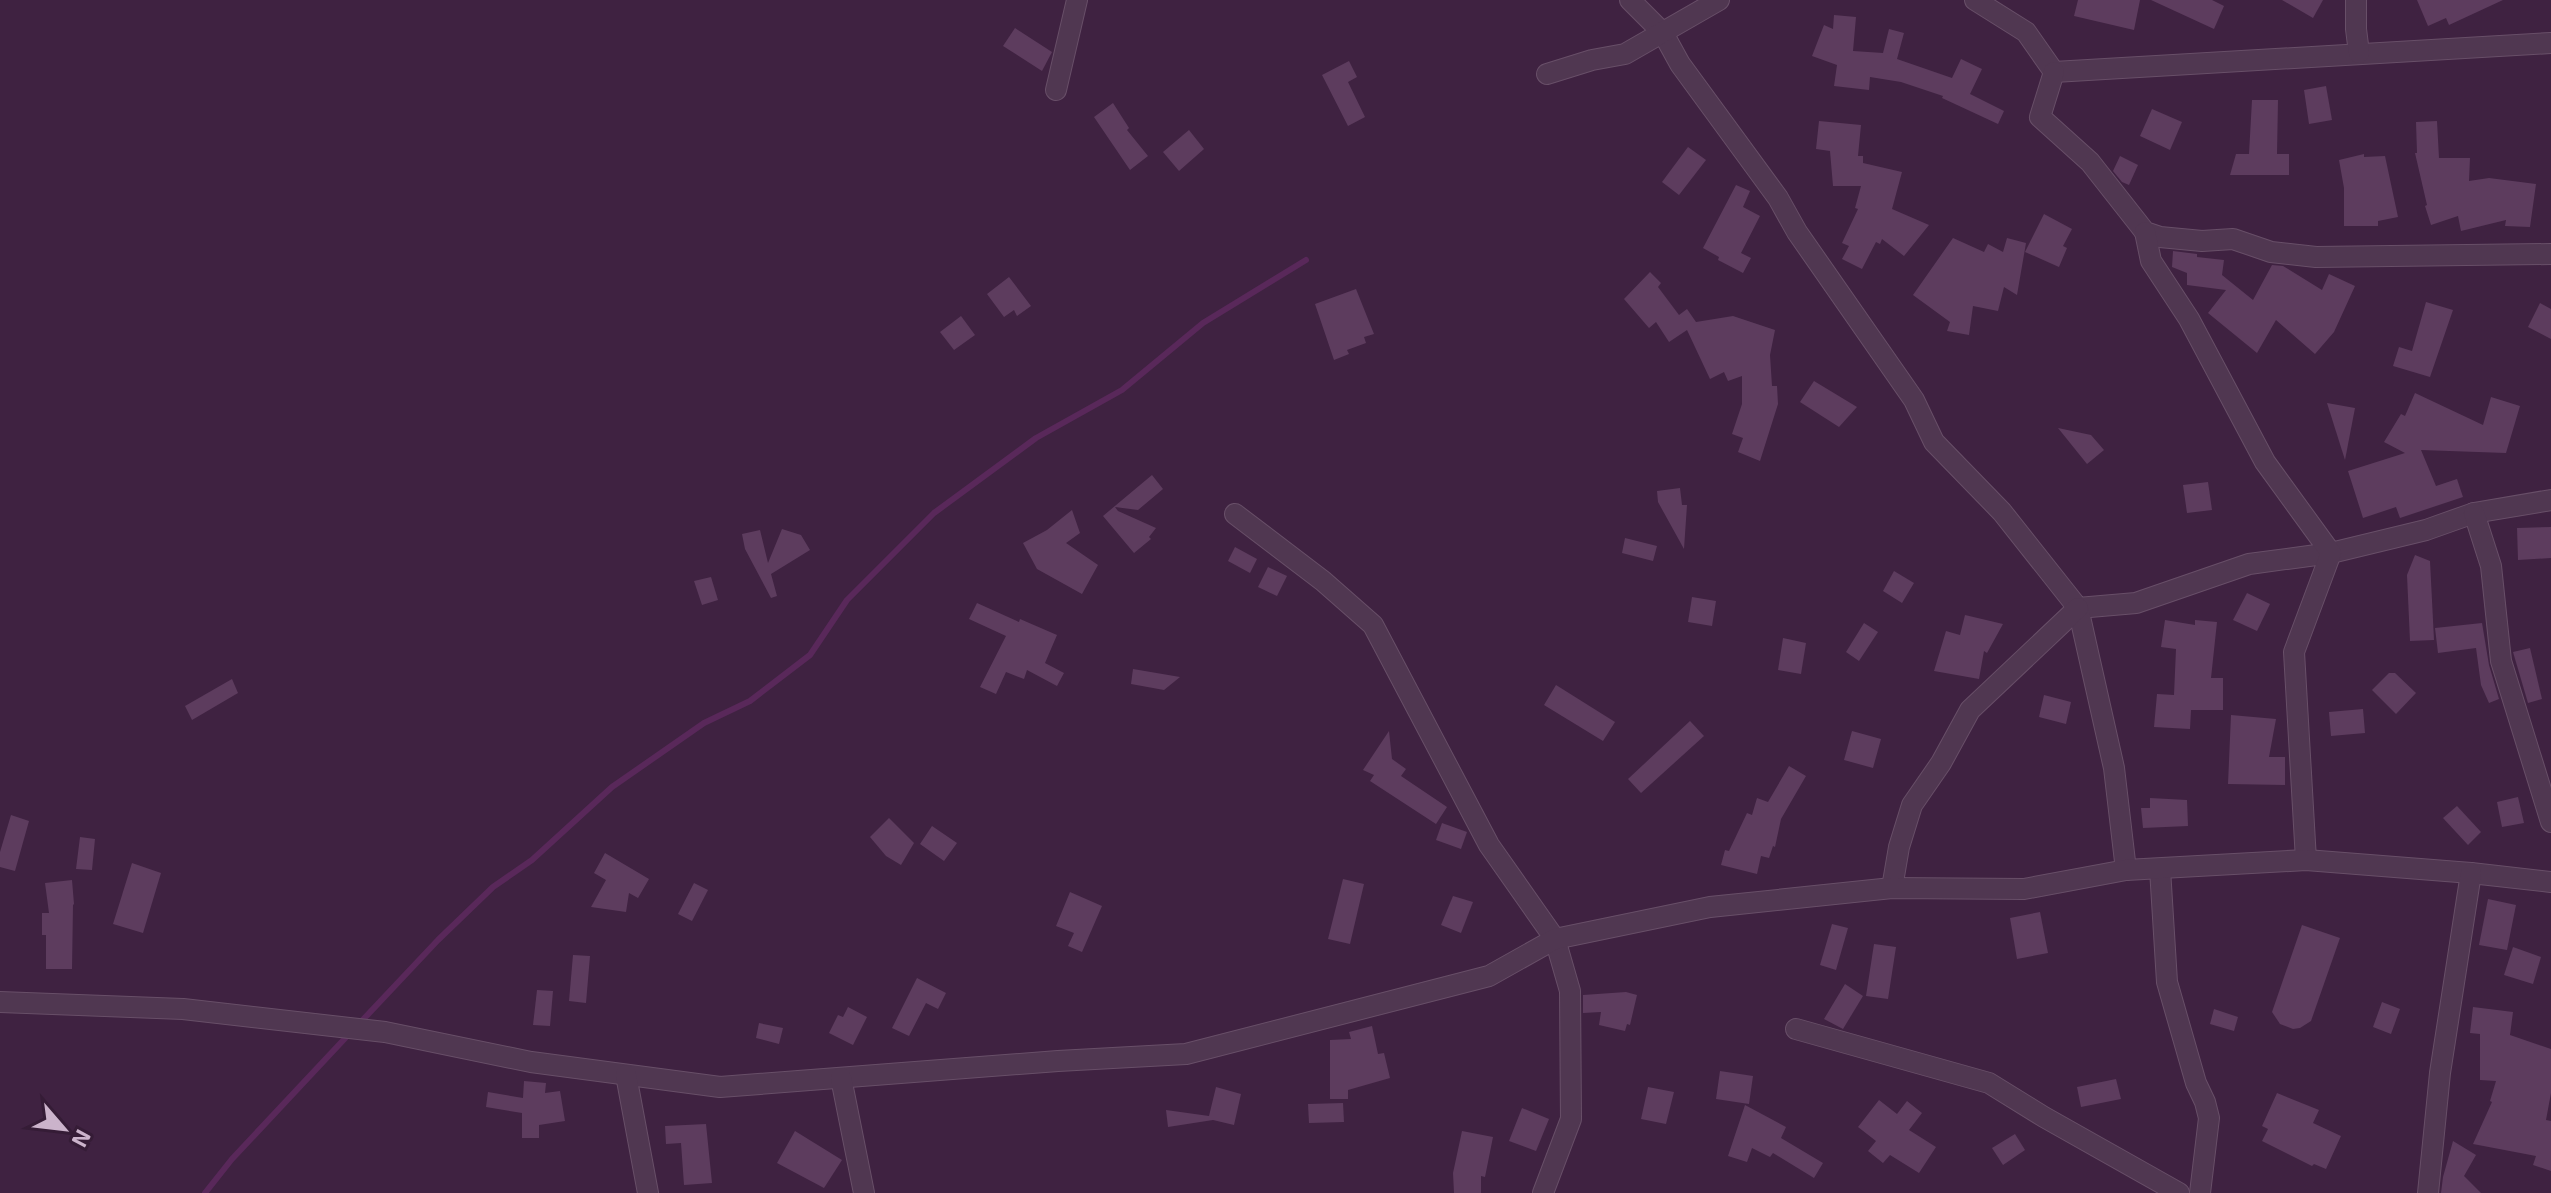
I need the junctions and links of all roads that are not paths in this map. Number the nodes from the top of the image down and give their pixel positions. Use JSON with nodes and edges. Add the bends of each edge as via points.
{"nodes":[{"id":1,"x":1077,"y":0,"type":"edge"},
{"id":2,"x":1630,"y":0,"type":"edge"},
{"id":3,"x":1719,"y":0,"type":"edge"},
{"id":4,"x":1975,"y":0,"type":"edge"},
{"id":5,"x":2356,"y":0,"type":"edge"},
{"id":6,"x":1663,"y":33,"type":"junction"},
{"id":7,"x":2551,"y":43,"type":"edge"},
{"id":8,"x":2359,"y":53,"type":"junction"},
{"id":9,"x":2054,"y":72,"type":"junction"},
{"id":10,"x":1547,"y":74,"type":"dead end"},
{"id":11,"x":1056,"y":90,"type":"dead end"},
{"id":12,"x":2145,"y":232,"type":"junction"},
{"id":13,"x":2551,"y":254,"type":"edge"},
{"id":14,"x":2551,"y":500,"type":"edge"},
{"id":15,"x":2474,"y":513,"type":"junction"},
{"id":16,"x":1235,"y":514,"type":"dead end"},
{"id":17,"x":2331,"y":553,"type":"junction"},
{"id":18,"x":2078,"y":608,"type":"junction"},
{"id":19,"x":2551,"y":822,"type":"edge"},
{"id":20,"x":2306,"y":860,"type":"junction"},
{"id":21,"x":2160,"y":869,"type":"junction"},
{"id":22,"x":2126,"y":870,"type":"junction"},
{"id":23,"x":2471,"y":873,"type":"junction"},
{"id":24,"x":2551,"y":882,"type":"edge"},
{"id":25,"x":1892,"y":888,"type":"junction"},
{"id":26,"x":1555,"y":939,"type":"junction"},
{"id":27,"x":0,"y":1002,"type":"edge"},
{"id":28,"x":1796,"y":1029,"type":"dead end"},
{"id":29,"x":626,"y":1075,"type":"junction"},
{"id":30,"x":841,"y":1078,"type":"junction"},
{"id":31,"x":648,"y":1193,"type":"edge"},
{"id":32,"x":864,"y":1193,"type":"edge"},
{"id":33,"x":1543,"y":1193,"type":"edge"},
{"id":34,"x":2179,"y":1193,"type":"edge"},
{"id":35,"x":2200,"y":1193,"type":"edge"},
{"id":36,"x":2428,"y":1193,"type":"edge"}],
"edges":[{"from":1,"to":11,"type":"street"},
{"from":2,"to":6,"type":"street"},
{"from":3,"to":6,"type":"street"},
{"from":4,"to":9,"type":"street","via":[[2026,32]]},
{"from":5,"to":8,"type":"street"},
{"from":6,"to":10,"type":"street","via":[[1625,54]]},
{"from":6,"to":18,"type":"street","via":[[1914,400],[1934,442],[2002,512]]},
{"from":7,"to":8,"type":"street"},
{"from":8,"to":9,"type":"street"},
{"from":9,"to":12,"type":"street","via":[[2040,117],[2090,162]]},
{"from":12,"to":13,"type":"street","via":[[2174,239],[2233,239],[2271,252],[2316,257]]},
{"from":12,"to":17,"type":"street","via":[[2151,261],[2189,319],[2265,462]]},
{"from":14,"to":15,"type":"street"},
{"from":15,"to":17,"type":"street"},
{"from":15,"to":19,"type":"street","via":[[2491,566],[2501,661]]},
{"from":16,"to":26,"type":"street","via":[[1373,625],[1489,845]]},
{"from":17,"to":18,"type":"street","via":[[2249,564],[2136,603]]},
{"from":17,"to":20,"type":"street","via":[[2294,652]]},
{"from":18,"to":22,"type":"street","via":[[2114,768]]},
{"from":18,"to":25,"type":"street","via":[[1970,710],[1912,805]]},
{"from":20,"to":21,"type":"street"},
{"from":20,"to":23,"type":"street"},
{"from":21,"to":22,"type":"street"},
{"from":21,"to":35,"type":"street","via":[[2167,982],[2209,1118]]},
{"from":22,"to":25,"type":"street","via":[[2024,889]]},
{"from":23,"to":24,"type":"street"},
{"from":23,"to":36,"type":"street","via":[[2440,1073]]},
{"from":25,"to":26,"type":"street","via":[[1710,907]]},
{"from":26,"to":30,"type":"street","via":[[1489,976],[1186,1054]]},
{"from":26,"to":33,"type":"street","via":[[1570,991],[1571,1119]]},
{"from":27,"to":29,"type":"street","via":[[183,1009],[385,1032]]},
{"from":28,"to":34,"type":"street","via":[[1989,1083]]},
{"from":29,"to":30,"type":"street","via":[[720,1087]]},
{"from":29,"to":31,"type":"street"},
{"from":30,"to":32,"type":"street"}]}
